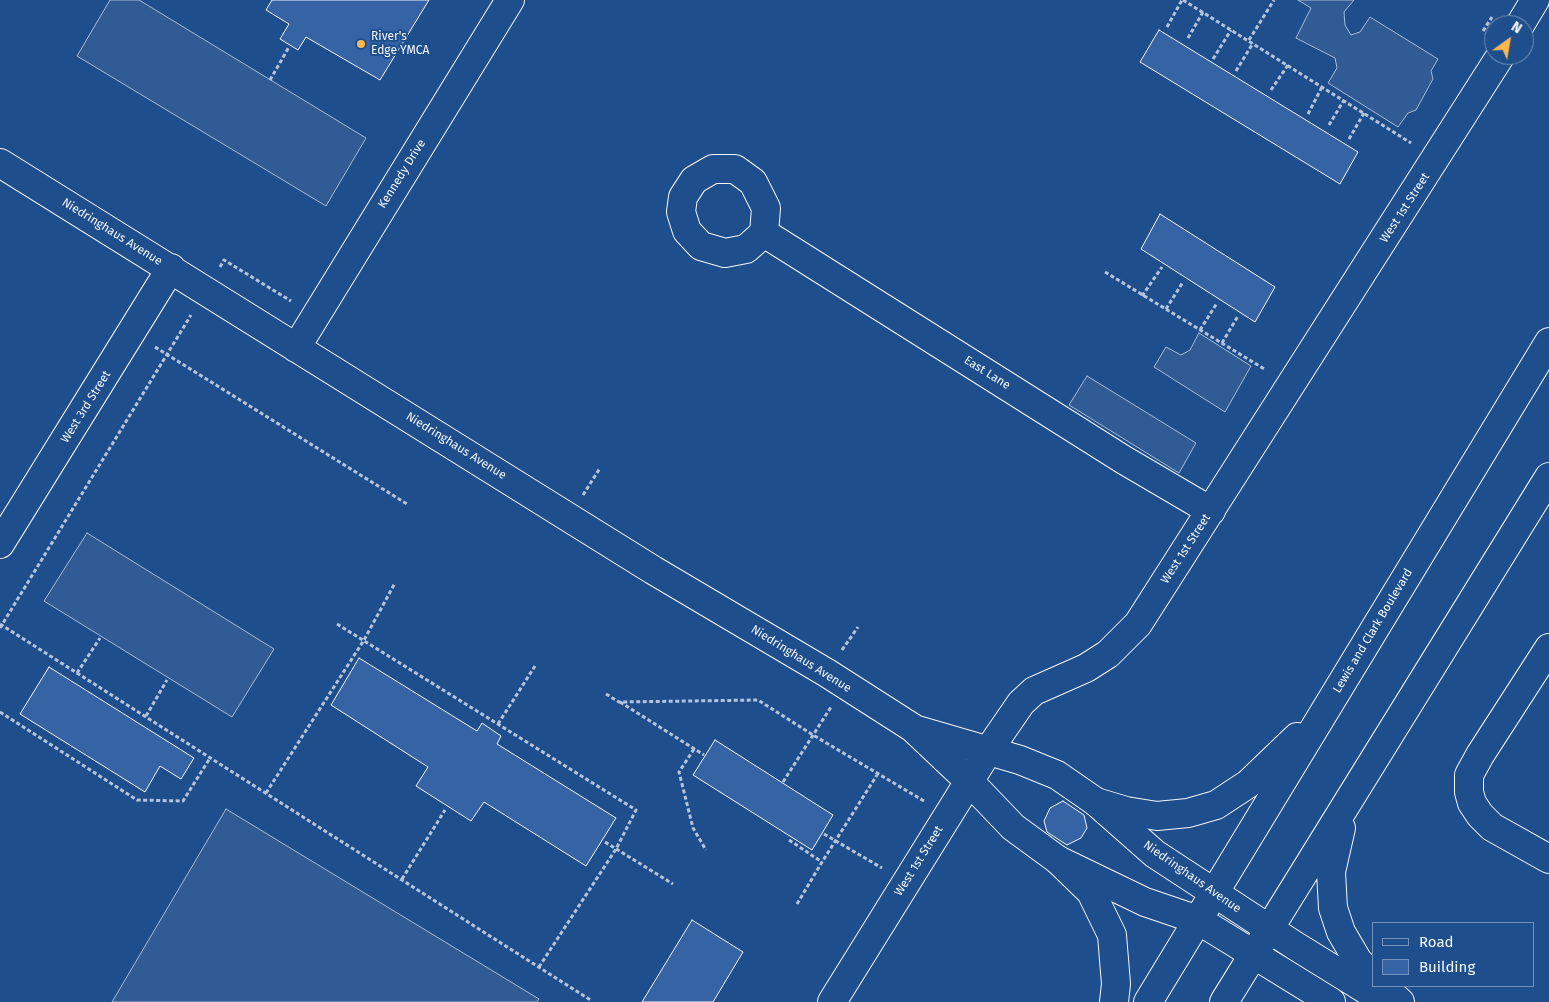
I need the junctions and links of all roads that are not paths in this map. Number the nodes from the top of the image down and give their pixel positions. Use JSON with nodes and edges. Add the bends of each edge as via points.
{"nodes":[{"id":1,"x":510,"y":0,"type":"edge"},
{"id":2,"x":1535,"y":0,"type":"edge"},
{"id":3,"x":1526,"y":15,"type":"edge"},
{"id":4,"x":1495,"y":65,"type":"edge"},
{"id":5,"x":0,"y":163,"type":"edge"},
{"id":6,"x":764,"y":234,"type":"dead end"},
{"id":7,"x":171,"y":268,"type":"junction"},
{"id":8,"x":1549,"y":342,"type":"edge"},
{"id":9,"x":296,"y":348,"type":"junction"},
{"id":10,"x":1549,"y":477,"type":"edge"},
{"id":11,"x":1211,"y":511,"type":"junction"},
{"id":12,"x":0,"y":544,"type":"edge"},
{"id":13,"x":1549,"y":648,"type":"edge"},
{"id":14,"x":1324,"y":712,"type":"junction"},
{"id":15,"x":913,"y":728,"type":"junction"},
{"id":16,"x":988,"y":751,"type":"junction"},
{"id":17,"x":969,"y":781,"type":"junction"},
{"id":18,"x":1096,"y":802,"type":"junction"},
{"id":19,"x":1345,"y":808,"type":"junction"},
{"id":20,"x":1549,"y":859,"type":"edge"},
{"id":21,"x":1058,"y":860,"type":"junction"},
{"id":22,"x":1214,"y":893,"type":"junction"},
{"id":23,"x":1198,"y":920,"type":"junction"},
{"id":24,"x":1270,"y":929,"type":"junction"},
{"id":25,"x":1254,"y":954,"type":"junction"},
{"id":26,"x":1372,"y":975,"type":"edge"},
{"id":27,"x":1383,"y":987,"type":"edge"},
{"id":28,"x":832,"y":1002,"type":"edge"},
{"id":29,"x":1114,"y":1002,"type":"edge"},
{"id":30,"x":1148,"y":1002,"type":"edge"},
{"id":31,"x":1224,"y":1002,"type":"edge"},
{"id":32,"x":1331,"y":1002,"type":"edge"},
{"id":33,"x":1386,"y":1002,"type":"edge"},
{"id":34,"x":1400,"y":1002,"type":"edge"}],
"edges":[{"from":1,"to":9,"type":"main road","name":"Kennedy Drive"},
{"from":2,"to":3,"type":"main road"},
{"from":4,"to":11,"type":"main road","name":"West 1st Street"},
{"from":5,"to":7,"type":"main road","name":"Niedringhaus Avenue"},
{"from":6,"to":11,"type":"main road","name":"East Lane"},
{"from":7,"to":9,"type":"main road","name":"Niedringhaus Avenue"},
{"from":7,"to":12,"type":"main road","name":"West 3rd Street"},
{"from":8,"to":14,"type":"main road","name":"Lewis and Clark Boulevard"},
{"from":9,"to":15,"type":"main road","name":"Niedringhaus Avenue"},
{"from":10,"to":19,"type":"main road"},
{"from":11,"to":16,"type":"main road","name":"West 1st Street","via":[[1138,624],[1108,654],[1086,668],[1034,691],[1021,703]]},
{"from":13,"to":20,"type":"main road","via":[[1480,755],[1469,776],[1469,792],[1472,803],[1492,827]]},
{"from":14,"to":18,"type":"main road","via":[[1248,784],[1216,806],[1157,816]]},
{"from":14,"to":22,"type":"main road","name":"Lewis and Clark Boulevard"},
{"from":15,"to":16,"type":"main road","name":"Niedringhaus Avenue"},
{"from":15,"to":17,"type":"main road","name":"Niedringhaus Avenue"},
{"from":16,"to":17,"type":"main road","name":"West 1st Street"},
{"from":16,"to":18,"type":"main road","name":"Niedringhaus Avenue","via":[[1057,775]]},
{"from":17,"to":21,"type":"main road","name":"Niedringhaus Avenue","via":[[1013,827]]},
{"from":17,"to":28,"type":"main road","name":"West 1st Street"},
{"from":18,"to":22,"type":"main road","name":"Niedringhaus Avenue","via":[[1155,854]]},
{"from":19,"to":24,"type":"main road"},
{"from":19,"to":26,"type":"main road","via":[[1332,872],[1333,908],[1341,932],[1358,960]]},
{"from":21,"to":23,"type":"main road","name":"Niedringhaus Avenue","via":[[1145,902]]},
{"from":21,"to":29,"type":"main road","via":[[1091,892],[1112,935],[1116,984]]},
{"from":22,"to":23,"type":"main road","name":"Lewis and Clark Boulevard"},
{"from":22,"to":24,"type":"main road","name":"Niedringhaus Avenue"},
{"from":23,"to":25,"type":"main road","name":"Niedringhaus Avenue"},
{"from":23,"to":30,"type":"main road","name":"Lewis and Clark Boulevard"},
{"from":24,"to":25,"type":"main road"},
{"from":24,"to":33,"type":"main road","name":"Niedringhaus Avenue"},
{"from":25,"to":31,"type":"main road"},
{"from":25,"to":32,"type":"main road","name":"Niedringhaus Avenue"},
{"from":27,"to":34,"type":"main road"}]}
